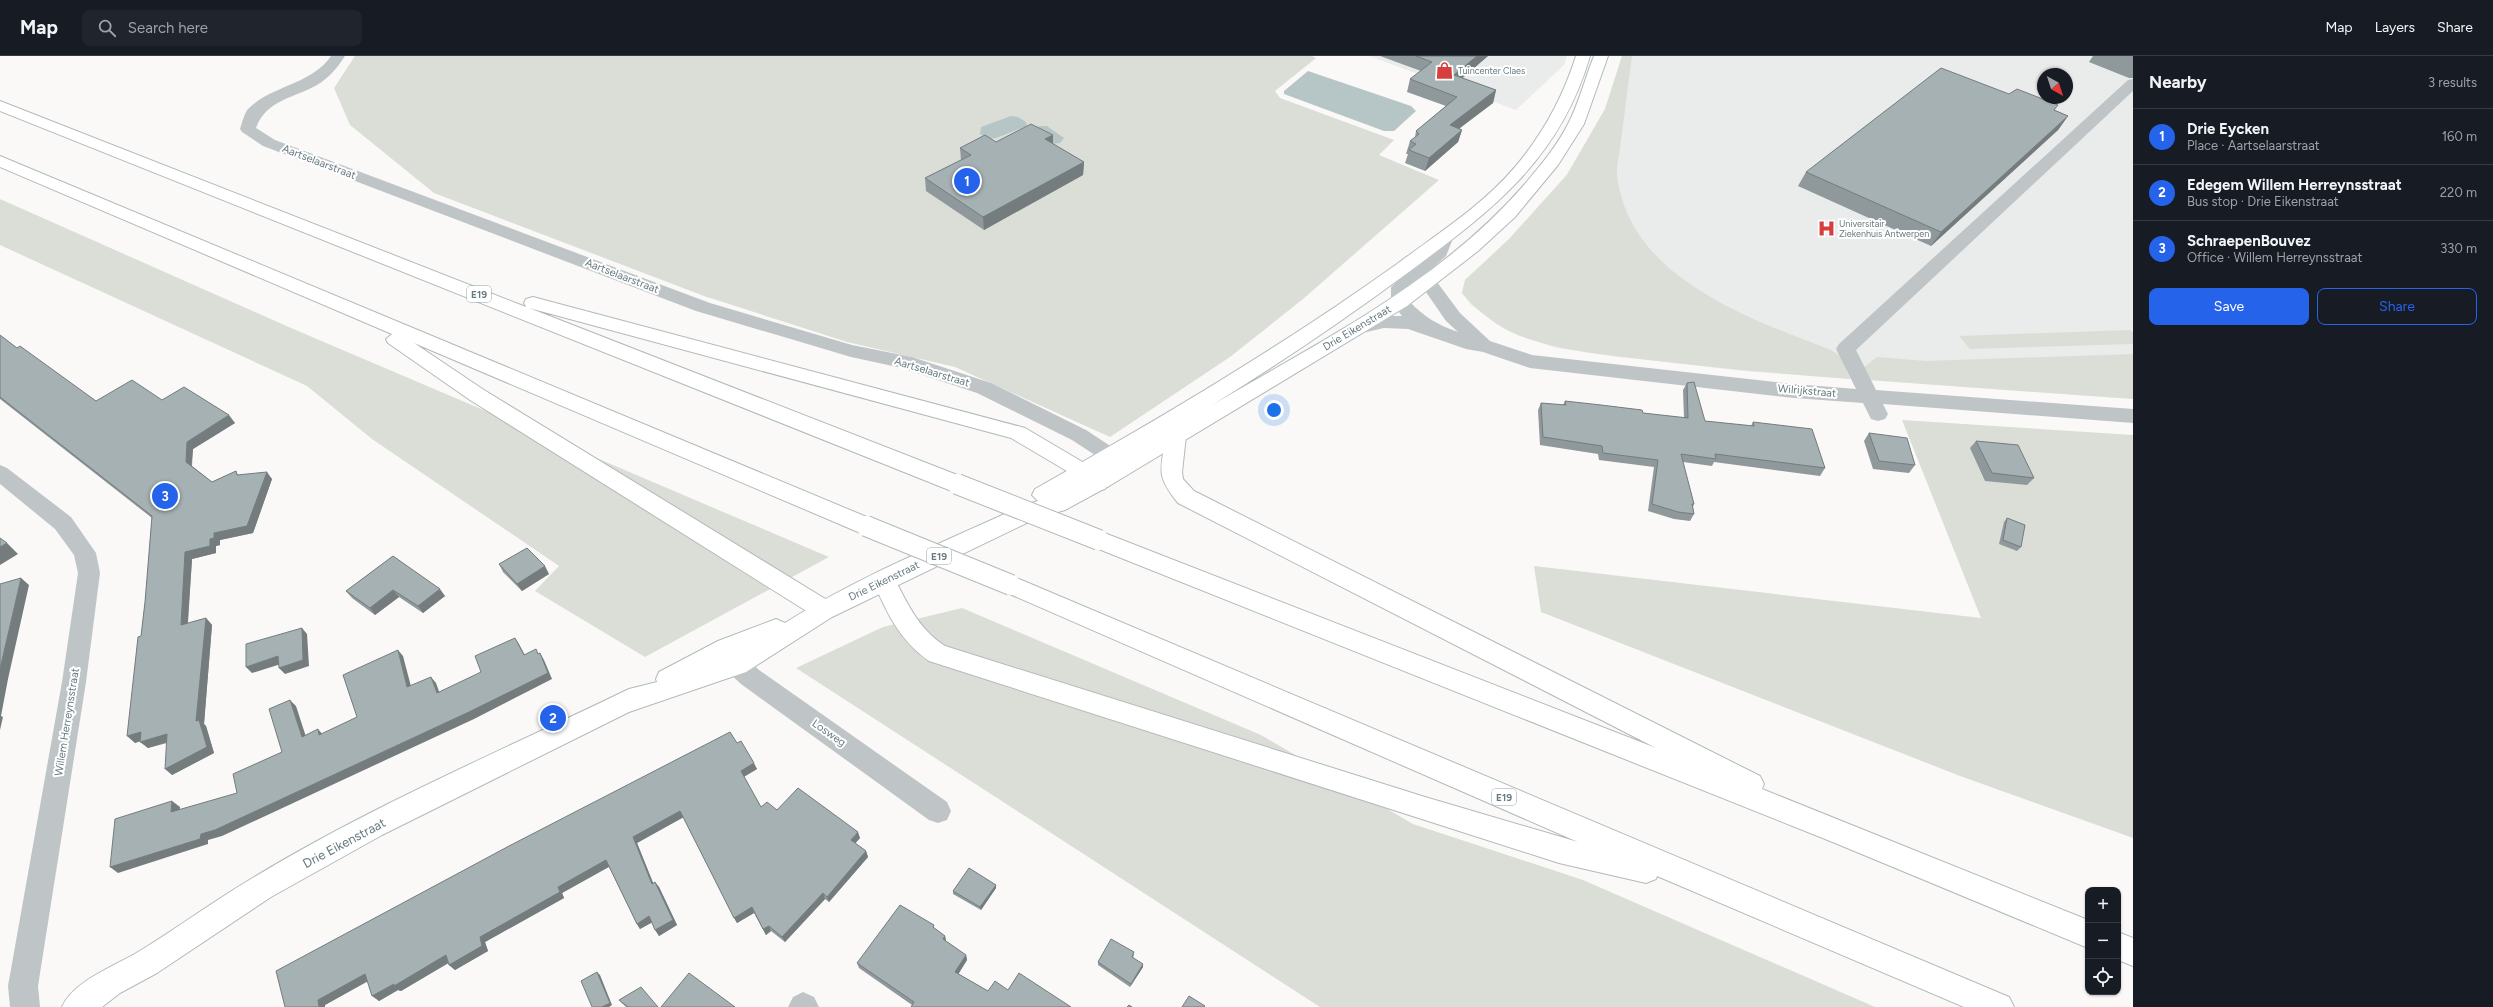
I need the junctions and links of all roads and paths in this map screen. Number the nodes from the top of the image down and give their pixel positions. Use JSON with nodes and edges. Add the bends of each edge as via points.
{"nodes":[{"id":1,"x":338,"y":56,"type":"edge"},
{"id":2,"x":1583,"y":56,"type":"edge"},
{"id":3,"x":1601,"y":56,"type":"edge"},
{"id":4,"x":2133,"y":83,"type":"edge"},
{"id":5,"x":1568,"y":96,"type":"junction"},
{"id":6,"x":1588,"y":96,"type":"junction"},
{"id":7,"x":0,"y":106,"type":"edge"},
{"id":8,"x":0,"y":161,"type":"edge"},
{"id":9,"x":1445,"y":236,"type":"junction"},
{"id":10,"x":433,"y":276,"type":"junction"},
{"id":11,"x":1428,"y":282,"type":"junction"},
{"id":12,"x":1400,"y":302,"type":"junction"},
{"id":13,"x":356,"y":312,"type":"junction"},
{"id":14,"x":1358,"y":328,"type":"junction"},
{"id":15,"x":1429,"y":328,"type":"junction"},
{"id":16,"x":1485,"y":346,"type":"junction"},
{"id":17,"x":1869,"y":396,"type":"junction"},
{"id":18,"x":1878,"y":414,"type":"dead end"},
{"id":19,"x":2133,"y":416,"type":"edge"},
{"id":20,"x":1176,"y":436,"type":"junction"},
{"id":21,"x":1111,"y":456,"type":"junction"},
{"id":22,"x":0,"y":473,"type":"edge"},
{"id":23,"x":1091,"y":477,"type":"junction"},
{"id":24,"x":884,"y":580,"type":"junction"},
{"id":25,"x":824,"y":610,"type":"junction"},
{"id":26,"x":731,"y":657,"type":"junction"},
{"id":27,"x":938,"y":812,"type":"dead end"},
{"id":28,"x":1844,"y":834,"type":"junction"},
{"id":29,"x":1702,"y":882,"type":"junction"},
{"id":30,"x":2085,"y":933,"type":"edge"},
{"id":31,"x":2121,"y":947,"type":"edge"},
{"id":32,"x":2133,"y":952,"type":"edge"},
{"id":33,"x":25,"y":1007,"type":"edge"},
{"id":34,"x":77,"y":1007,"type":"edge"},
{"id":35,"x":1999,"y":1007,"type":"edge"}],
"edges":[{"from":1,"to":21,"type":"street","name":"Aartselaarstraat","via":[[332,65],[313,81],[277,97],[254,112],[248,129],[269,142],[703,307],[852,351],[905,362],[984,388],[1079,435]]},
{"from":2,"to":5,"type":"main road","name":"Drie Eikenstraat"},
{"from":3,"to":6,"type":"main road","name":"Drie Eikenstraat"},
{"from":4,"to":17,"type":"street","via":[[1846,349]]},
{"from":5,"to":6,"type":"street"},
{"from":5,"to":9,"type":"main road","name":"Drie Eikenstraat","via":[[1548,135],[1520,171],[1484,206]]},
{"from":6,"to":11,"type":"main road","name":"Drie Eikenstraat","via":[[1565,143],[1534,186],[1472,247]]},
{"from":7,"to":10,"type":"main road","number":"E19"},
{"from":8,"to":13,"type":"main road","number":"E19"},
{"from":9,"to":12,"type":"street","via":[[1440,252],[1400,287]]},
{"from":9,"to":21,"type":"main road","name":"Drie Eikenstraat","via":[[1317,330]]},
{"from":10,"to":23,"type":"main road","via":[[1018,433]]},
{"from":10,"to":28,"type":"main road","number":"E19","bridge":true},
{"from":11,"to":12,"type":"main road","name":"Drie Eikenstraat"},
{"from":11,"to":16,"type":"street","name":"Wilrijkstraat","via":[[1454,317]]},
{"from":12,"to":14,"type":"main road","name":"Drie Eikenstraat"},
{"from":12,"to":15,"type":"street","name":"Wilrijkstraat","via":[[1414,318]]},
{"from":13,"to":25,"type":"main road","via":[[477,395]]},
{"from":13,"to":29,"type":"main road","number":"E19","bridge":true,"via":[[1011,585]]},
{"from":14,"to":15,"type":"street","name":"Wilrijkstraat","via":[[1381,320],[1410,322]]},
{"from":14,"to":20,"type":"main road","name":"Drie Eikenstraat"},
{"from":15,"to":16,"type":"street","name":"Wilrijkstraat","via":[[1473,345]]},
{"from":16,"to":17,"type":"street","name":"Wilrijkstraat","via":[[1506,354],[1543,362],[1794,391]]},
{"from":17,"to":18,"type":"street"},
{"from":17,"to":19,"type":"street","name":"Wilrijkstraat"},
{"from":20,"to":23,"type":"main road","name":"Drie Eikenstraat"},
{"from":20,"to":28,"type":"main road","via":[[1171,472],[1173,482],[1186,497],[1703,759]]},
{"from":21,"to":23,"type":"main road","name":"Drie Eikenstraat"},
{"from":22,"to":33,"type":"street","name":"Willem Herreynsstraat","via":[[63,523],[84,553],[88,573],[74,682],[23,986]]},
{"from":23,"to":24,"type":"main road","name":"Drie Eikenstraat","via":[[1057,504],[1030,512]]},
{"from":24,"to":25,"type":"main road","name":"Drie Eikenstraat"},
{"from":24,"to":29,"type":"main road","via":[[893,601],[913,634],[922,645],[937,654],[1559,850]]},
{"from":25,"to":26,"type":"main road","name":"Drie Eikenstraat"},
{"from":26,"to":27,"type":"street","name":"Losweg","via":[[750,677]]},
{"from":26,"to":34,"type":"main road","name":"Drie Eikenstraat","via":[[625,703],[373,826],[261,888],[147,963],[110,983]]},
{"from":28,"to":30,"type":"main road","number":"E19"},
{"from":29,"to":35,"type":"main road","number":"E19"},
{"from":31,"to":32,"type":"main road"}]}
